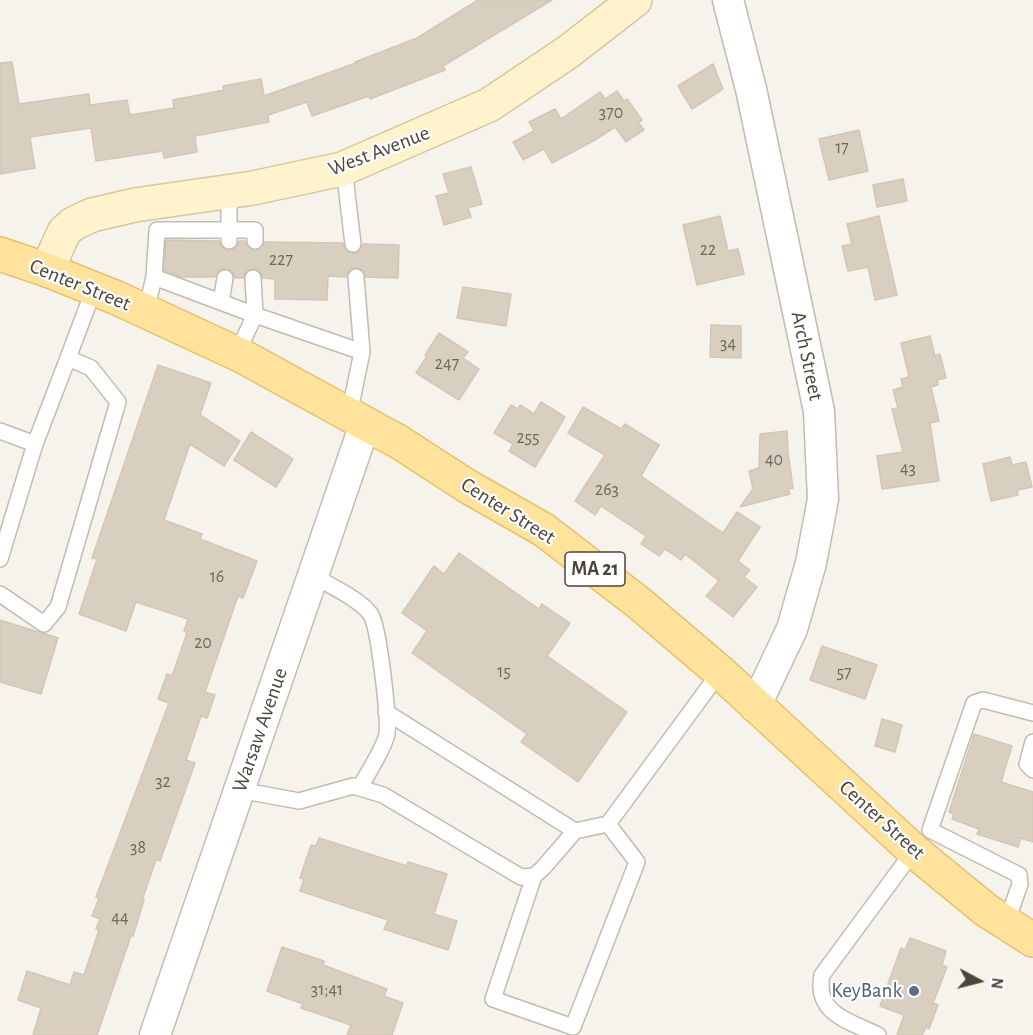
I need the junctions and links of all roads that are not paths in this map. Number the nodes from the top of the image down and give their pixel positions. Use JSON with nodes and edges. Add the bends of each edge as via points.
{"nodes":[{"id":1,"x":635,"y":0,"type":"edge"},
{"id":2,"x":728,"y":0,"type":"edge"},
{"id":3,"x":344,"y":168,"type":"junction"},
{"id":4,"x":229,"y":191,"type":"junction"},
{"id":5,"x":229,"y":235,"type":"junction"},
{"id":6,"x":255,"y":242,"type":"dead end"},
{"id":7,"x":353,"y":244,"type":"dead end"},
{"id":8,"x":0,"y":254,"type":"edge"},
{"id":9,"x":47,"y":270,"type":"junction"},
{"id":10,"x":154,"y":277,"type":"junction"},
{"id":11,"x":356,"y":277,"type":"dead end"},
{"id":12,"x":225,"y":278,"type":"dead end"},
{"id":13,"x":253,"y":278,"type":"dead end"},
{"id":14,"x":94,"y":289,"type":"junction"},
{"id":15,"x":221,"y":302,"type":"junction"},
{"id":16,"x":146,"y":312,"type":"junction"},
{"id":17,"x":255,"y":315,"type":"junction"},
{"id":18,"x":362,"y":352,"type":"junction"},
{"id":19,"x":237,"y":353,"type":"junction"},
{"id":20,"x":68,"y":358,"type":"junction"},
{"id":21,"x":357,"y":420,"type":"junction"},
{"id":22,"x":0,"y":431,"type":"edge"},
{"id":23,"x":35,"y":444,"type":"junction"},
{"id":24,"x":0,"y":559,"type":"edge"},
{"id":25,"x":314,"y":576,"type":"junction"},
{"id":26,"x":0,"y":594,"type":"edge"},
{"id":27,"x":720,"y":672,"type":"junction"},
{"id":28,"x":755,"y":707,"type":"junction"},
{"id":29,"x":386,"y":712,"type":"junction"},
{"id":30,"x":1033,"y":713,"type":"edge"},
{"id":31,"x":1033,"y":742,"type":"edge"},
{"id":32,"x":1033,"y":771,"type":"edge"},
{"id":33,"x":360,"y":787,"type":"junction"},
{"id":34,"x":239,"y":790,"type":"junction"},
{"id":35,"x":608,"y":824,"type":"junction"},
{"id":36,"x":575,"y":831,"type":"junction"},
{"id":37,"x":922,"y":841,"type":"junction"},
{"id":38,"x":534,"y":876,"type":"junction"},
{"id":39,"x":1006,"y":924,"type":"junction"},
{"id":40,"x":1033,"y":940,"type":"edge"},
{"id":41,"x":155,"y":1035,"type":"edge"},
{"id":42,"x":878,"y":1035,"type":"edge"}],
"edges":[{"from":1,"to":3,"type":"main road","name":"West Avenue","via":[[568,52],[489,105]]},
{"from":2,"to":28,"type":"street","name":"Arch Street","via":[[751,89],[819,411],[823,499],[811,563],[792,629]]},
{"from":3,"to":4,"type":"main road","name":"West Avenue"},
{"from":3,"to":7,"type":"lane"},
{"from":4,"to":5,"type":"lane"},
{"from":4,"to":9,"type":"main road","name":"West Avenue","via":[[92,214],[64,232]]},
{"from":5,"to":6,"type":"lane","via":[[255,230]]},
{"from":5,"to":10,"type":"lane","via":[[157,231]]},
{"from":8,"to":9,"type":"main road","name":"Center Street","number":"MA 21"},
{"from":9,"to":14,"type":"main road","name":"Center Street","number":"MA 21"},
{"from":10,"to":15,"type":"lane","via":[[191,284]]},
{"from":10,"to":16,"type":"lane"},
{"from":11,"to":18,"type":"lane"},
{"from":12,"to":15,"type":"lane"},
{"from":13,"to":17,"type":"lane"},
{"from":14,"to":16,"type":"main road","name":"Center Street","number":"MA 21"},
{"from":14,"to":20,"type":"lane"},
{"from":15,"to":17,"type":"lane"},
{"from":16,"to":19,"type":"main road","name":"Center Street","number":"MA 21"},
{"from":17,"to":18,"type":"lane"},
{"from":17,"to":19,"type":"lane"},
{"from":18,"to":21,"type":"lane"},
{"from":19,"to":21,"type":"main road","name":"Center Street","number":"MA 21"},
{"from":20,"to":23,"type":"lane"},
{"from":20,"to":26,"type":"lane","via":[[91,368],[118,402],[58,607],[44,624]]},
{"from":21,"to":25,"type":"street","name":"Warsaw Avenue"},
{"from":21,"to":27,"type":"main road","name":"Center Street","number":"MA 21","via":[[544,530]]},
{"from":22,"to":23,"type":"lane"},
{"from":23,"to":24,"type":"lane"},
{"from":25,"to":29,"type":"lane","via":[[359,603],[371,615]]},
{"from":25,"to":34,"type":"street","name":"Warsaw Avenue"},
{"from":27,"to":28,"type":"main road","name":"Center Street","number":"MA 21"},
{"from":27,"to":35,"type":"lane"},
{"from":28,"to":37,"type":"main road","name":"Center Street","number":"MA 21","via":[[864,803]]},
{"from":29,"to":33,"type":"lane","via":[[387,735]]},
{"from":29,"to":36,"type":"lane"},
{"from":30,"to":37,"type":"lane","via":[[983,700],[974,703]]},
{"from":31,"to":32,"type":"lane","via":[[1027,764]]},
{"from":33,"to":34,"type":"lane","via":[[299,801]]},
{"from":33,"to":38,"type":"lane","via":[[383,795],[522,877]]},
{"from":34,"to":41,"type":"street","name":"Warsaw Avenue"},
{"from":35,"to":36,"type":"lane"},
{"from":35,"to":38,"type":"lane","via":[[637,862],[573,1027],[493,999]]},
{"from":36,"to":38,"type":"lane"},
{"from":37,"to":39,"type":"main road","name":"Center Street","number":"MA 21"},
{"from":37,"to":39,"type":"lane","via":[[1019,874],[1020,884]]},
{"from":37,"to":42,"type":"lane","via":[[822,975],[820,995],[826,1006],[834,1014]]},
{"from":39,"to":40,"type":"main road","name":"Center Street","number":"MA 21"}]}
